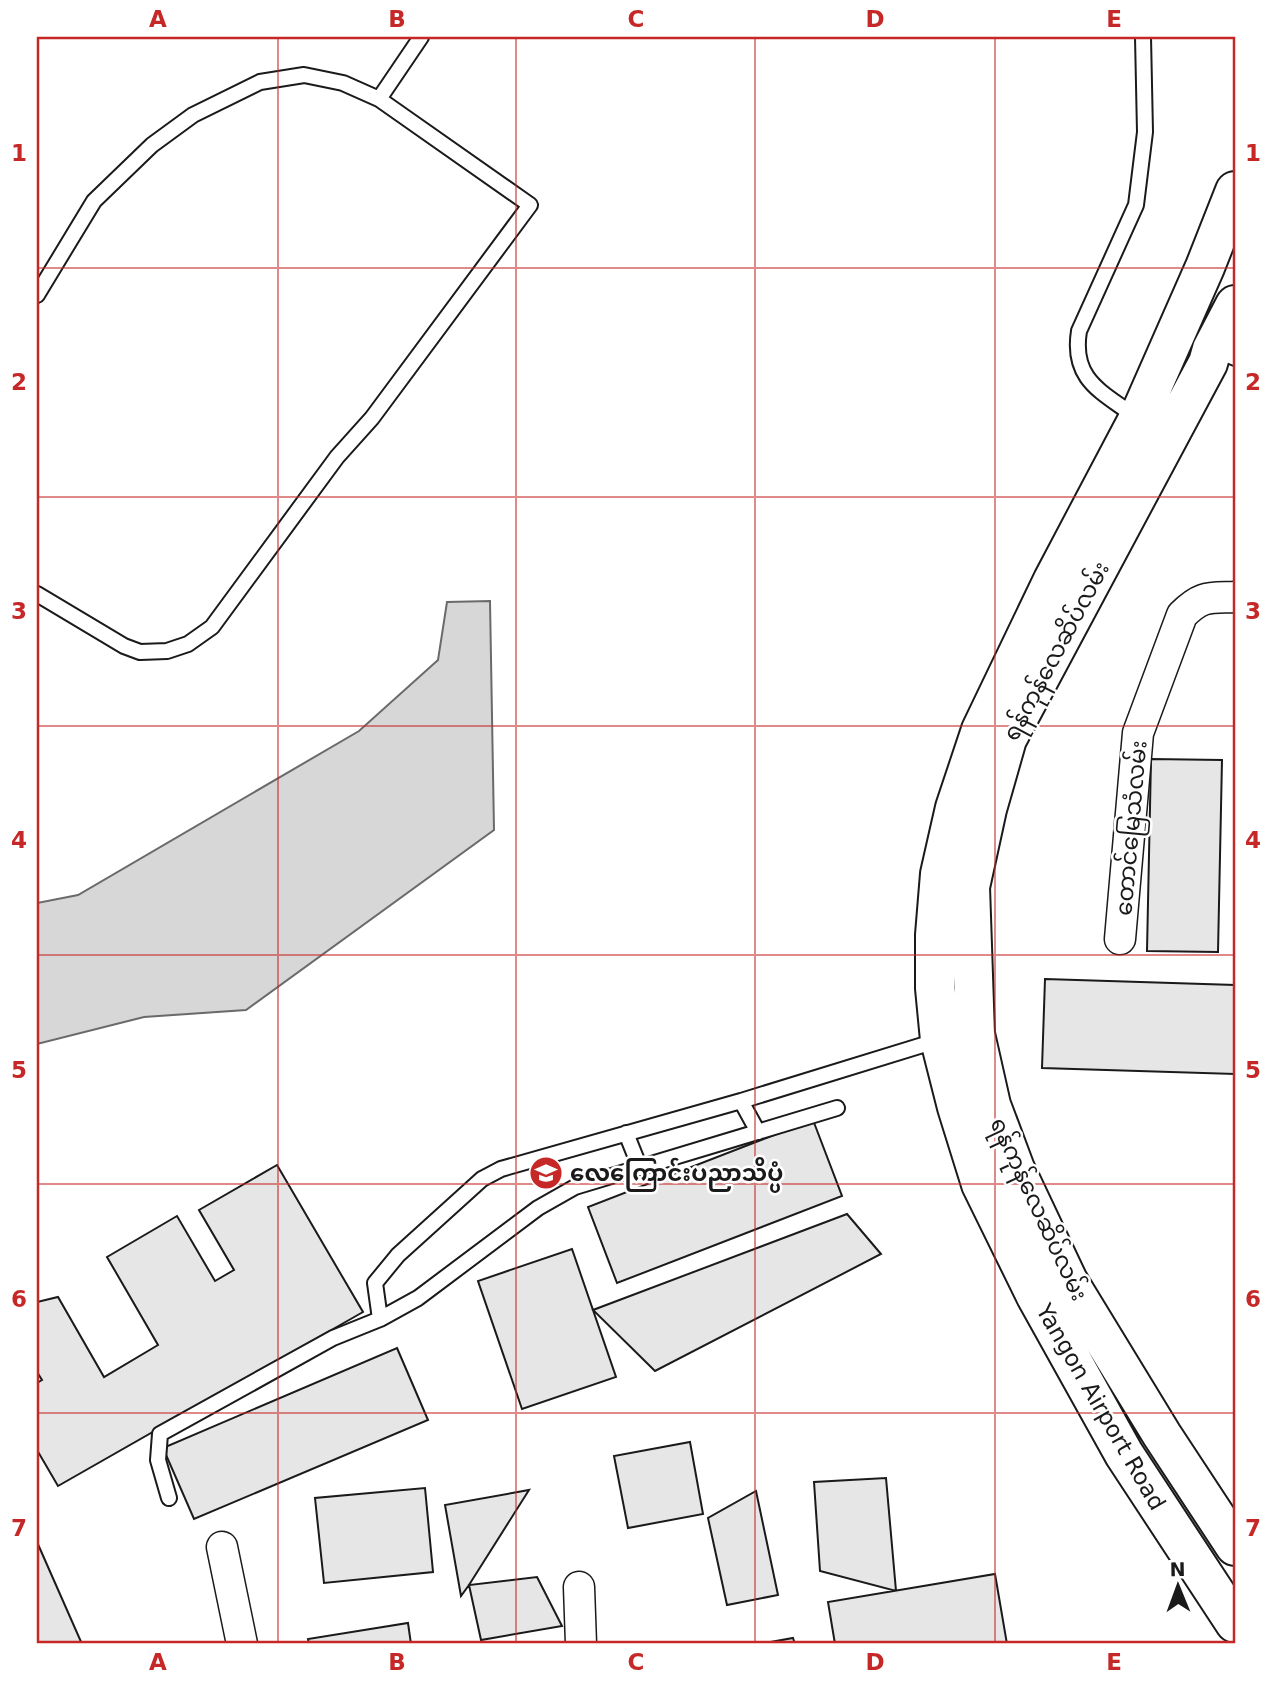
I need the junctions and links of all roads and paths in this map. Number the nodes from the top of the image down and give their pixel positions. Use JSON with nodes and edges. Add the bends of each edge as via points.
{"nodes":[{"id":1,"x":421,"y":37,"type":"edge"},
{"id":2,"x":1143,"y":37,"type":"edge"},
{"id":3,"x":379,"y":99,"type":"junction"},
{"id":4,"x":1235,"y":191,"type":"edge"},
{"id":5,"x":37,"y":295,"type":"edge"},
{"id":6,"x":1235,"y":304,"type":"edge"},
{"id":7,"x":1224,"y":353,"type":"edge"},
{"id":8,"x":1138,"y":419,"type":"junction"},
{"id":9,"x":37,"y":594,"type":"edge"},
{"id":10,"x":1235,"y":597,"type":"edge"},
{"id":11,"x":1120,"y":939,"type":"dead end"},
{"id":12,"x":940,"y":1040,"type":"junction"},
{"id":13,"x":741,"y":1101,"type":"junction"},
{"id":14,"x":837,"y":1108,"type":"dead end"},
{"id":15,"x":758,"y":1132,"type":"junction"},
{"id":16,"x":626,"y":1133,"type":"junction"},
{"id":17,"x":640,"y":1168,"type":"junction"},
{"id":18,"x":981,"y":1184,"type":"joint"},
{"id":19,"x":380,"y":1319,"type":"junction"},
{"id":20,"x":169,"y":1498,"type":"dead end"},
{"id":21,"x":1235,"y":1546,"type":"edge"},
{"id":22,"x":222,"y":1547,"type":"dead end"},
{"id":23,"x":579,"y":1587,"type":"dead end"},
{"id":24,"x":1235,"y":1623,"type":"edge"},
{"id":25,"x":243,"y":1644,"type":"edge"},
{"id":26,"x":581,"y":1644,"type":"edge"}],
"edges":[{"from":1,"to":3,"type":"lane"},
{"from":2,"to":8,"type":"lane","via":[[1145,132],[1136,205],[1079,331],[1076,350],[1081,369],[1092,384]]},
{"from":3,"to":5,"type":"lane","via":[[343,83],[304,75],[260,82],[193,115],[152,145],[94,201]]},
{"from":3,"to":9,"type":"lane","via":[[530,205],[212,627],[188,644],[140,652]]},
{"from":4,"to":8,"type":"main road","name":"ရန်ကုန်လေဆိပ်လမ်း"},
{"from":6,"to":7,"type":"main road","name":"ရန်ကုန်လေဆိပ်လမ်း"},
{"from":7,"to":21,"type":"main road","name":"ရန်ကုန်လေဆိပ်လမ်း","via":[[1208,363],[1007,740],[970,887],[975,1034],[991,1105],[1015,1169],[1068,1281]]},
{"from":8,"to":12,"type":"main road","name":"ရန်ကုန်လေဆိပ်လမ်း","via":[[981,730],[955,808],[940,874],[935,935]]},
{"from":10,"to":11,"type":"street","name":"တောင်မြေသံလမ်း","via":[[1208,597],[1182,615],[1139,733]]},
{"from":12,"to":13,"type":"lane"},
{"from":12,"to":18,"type":"main road","name":"ရန်ကုန်လေဆိပ်လမ်း"},
{"from":13,"to":15,"type":"lane"},
{"from":13,"to":16,"type":"lane"},
{"from":14,"to":15,"type":"lane"},
{"from":15,"to":17,"type":"lane"},
{"from":16,"to":17,"type":"lane"},
{"from":16,"to":19,"type":"lane","via":[[501,1169],[482,1179],[398,1255],[375,1283]]},
{"from":17,"to":19,"type":"lane","via":[[575,1187],[538,1208],[418,1298]]},
{"from":18,"to":24,"type":"main road","name":"Yangon Airport Road","via":[[1036,1296],[1124,1454]]},
{"from":19,"to":20,"type":"lane","via":[[333,1338],[160,1434],[158,1460]]},
{"from":22,"to":25,"type":"street"},
{"from":23,"to":26,"type":"street"}]}
